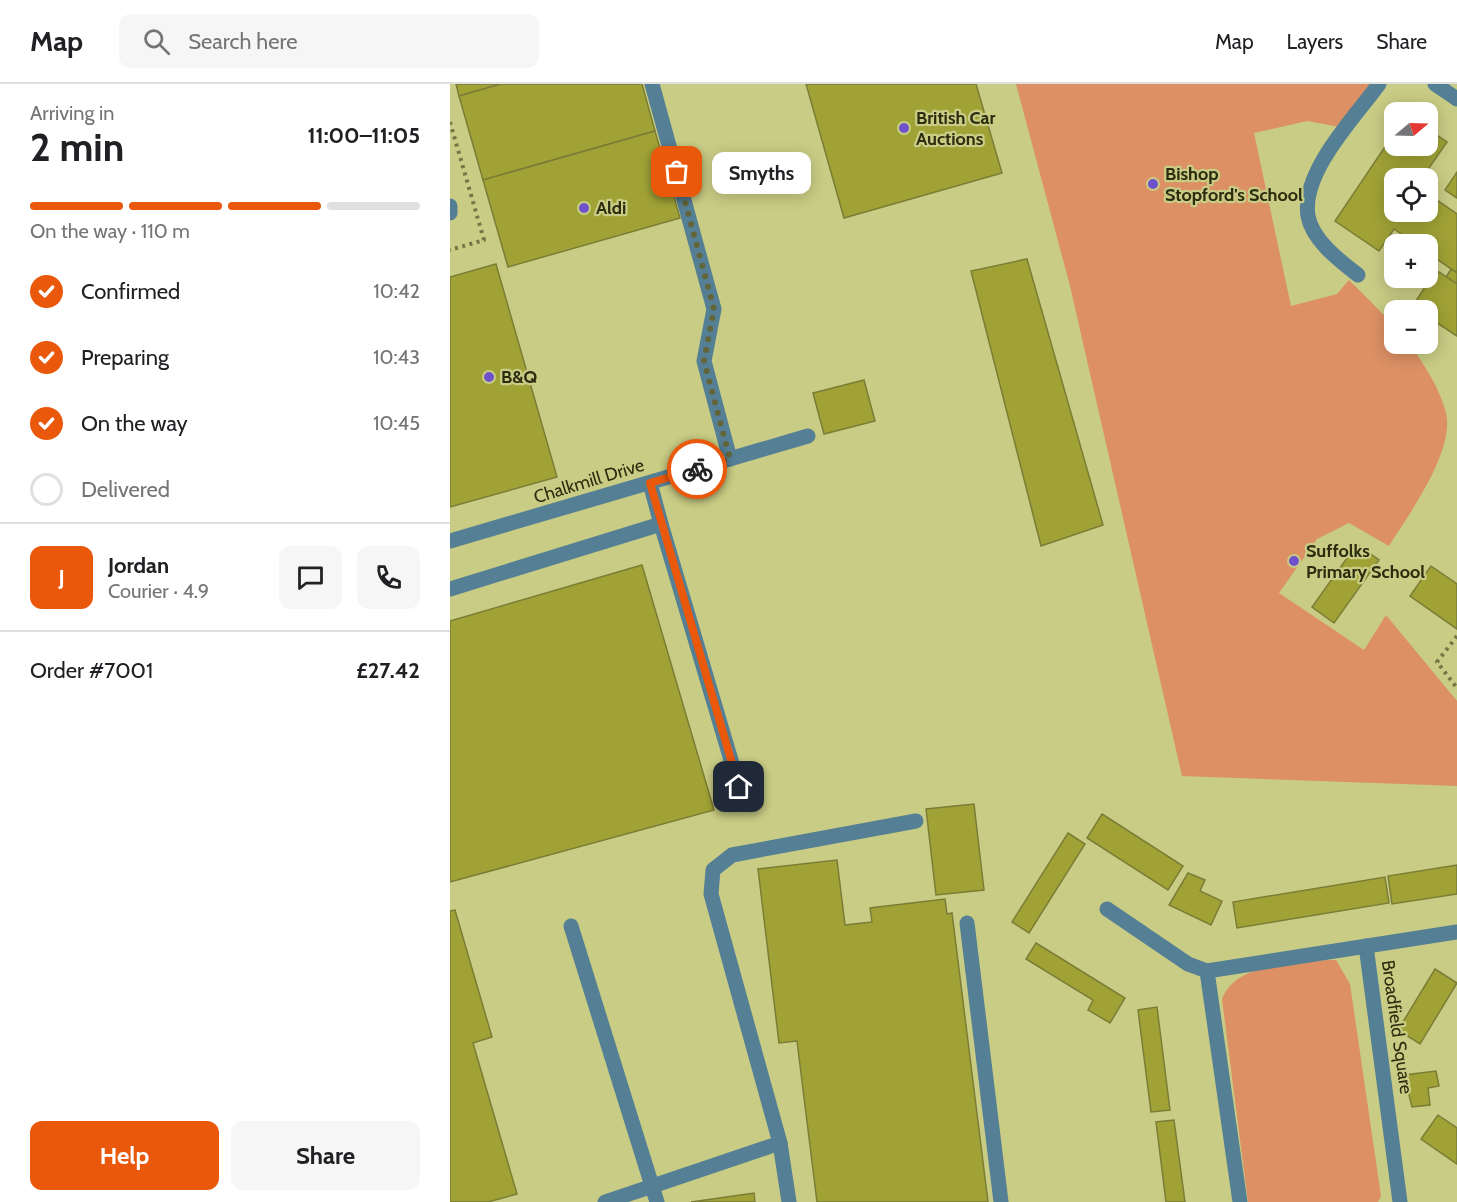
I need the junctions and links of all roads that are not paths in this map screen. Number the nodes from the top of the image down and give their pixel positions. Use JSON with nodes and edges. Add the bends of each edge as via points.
{"nodes":[{"id":1,"x":652,"y":84,"type":"edge"},
{"id":2,"x":1379,"y":84,"type":"edge"},
{"id":3,"x":1435,"y":84,"type":"edge"},
{"id":4,"x":1457,"y":99,"type":"edge"},
{"id":5,"x":450,"y":206,"type":"edge"},
{"id":6,"x":450,"y":213,"type":"edge"},
{"id":7,"x":1358,"y":275,"type":"dead end"},
{"id":8,"x":808,"y":436,"type":"dead end"},
{"id":9,"x":730,"y":459,"type":"junction"},
{"id":10,"x":650,"y":483,"type":"junction"},
{"id":11,"x":661,"y":524,"type":"junction"},
{"id":12,"x":450,"y":541,"type":"edge"},
{"id":13,"x":450,"y":589,"type":"edge"},
{"id":14,"x":739,"y":787,"type":"dead end"},
{"id":15,"x":916,"y":821,"type":"dead end"},
{"id":16,"x":1107,"y":909,"type":"dead end"},
{"id":17,"x":967,"y":923,"type":"dead end"},
{"id":18,"x":571,"y":926,"type":"dead end"},
{"id":19,"x":1457,"y":932,"type":"edge"},
{"id":20,"x":1366,"y":946,"type":"junction"},
{"id":21,"x":1207,"y":971,"type":"junction"},
{"id":22,"x":780,"y":1143,"type":"junction"},
{"id":23,"x":653,"y":1185,"type":"junction"},
{"id":24,"x":605,"y":1202,"type":"edge"},
{"id":25,"x":657,"y":1202,"type":"edge"},
{"id":26,"x":789,"y":1202,"type":"edge"},
{"id":27,"x":1001,"y":1202,"type":"edge"},
{"id":28,"x":1240,"y":1202,"type":"edge"},
{"id":29,"x":1400,"y":1202,"type":"edge"}],
"edges":[{"from":1,"to":9,"type":"street","via":[[714,309],[704,361]]},
{"from":2,"to":7,"type":"street","via":[[1326,156],[1310,194],[1308,216],[1312,225],[1329,250]]},
{"from":3,"to":4,"type":"street"},
{"from":5,"to":6,"type":"street"},
{"from":8,"to":9,"type":"street","name":"Chalkmill Drive"},
{"from":9,"to":10,"type":"street","name":"Chalkmill Drive"},
{"from":10,"to":11,"type":"street"},
{"from":10,"to":12,"type":"street","name":"Chalkmill Drive"},
{"from":11,"to":13,"type":"street"},
{"from":11,"to":14,"type":"street"},
{"from":15,"to":22,"type":"street","via":[[732,855],[713,870],[711,894]]},
{"from":16,"to":21,"type":"street","via":[[1188,964]]},
{"from":17,"to":27,"type":"street"},
{"from":18,"to":23,"type":"street"},
{"from":19,"to":20,"type":"street"},
{"from":20,"to":21,"type":"street","name":"Broadfield Square"},
{"from":20,"to":29,"type":"street","name":"Broadfield Square"},
{"from":21,"to":28,"type":"street"},
{"from":22,"to":23,"type":"street"},
{"from":22,"to":26,"type":"street"},
{"from":23,"to":24,"type":"street"},
{"from":23,"to":25,"type":"street"}]}
